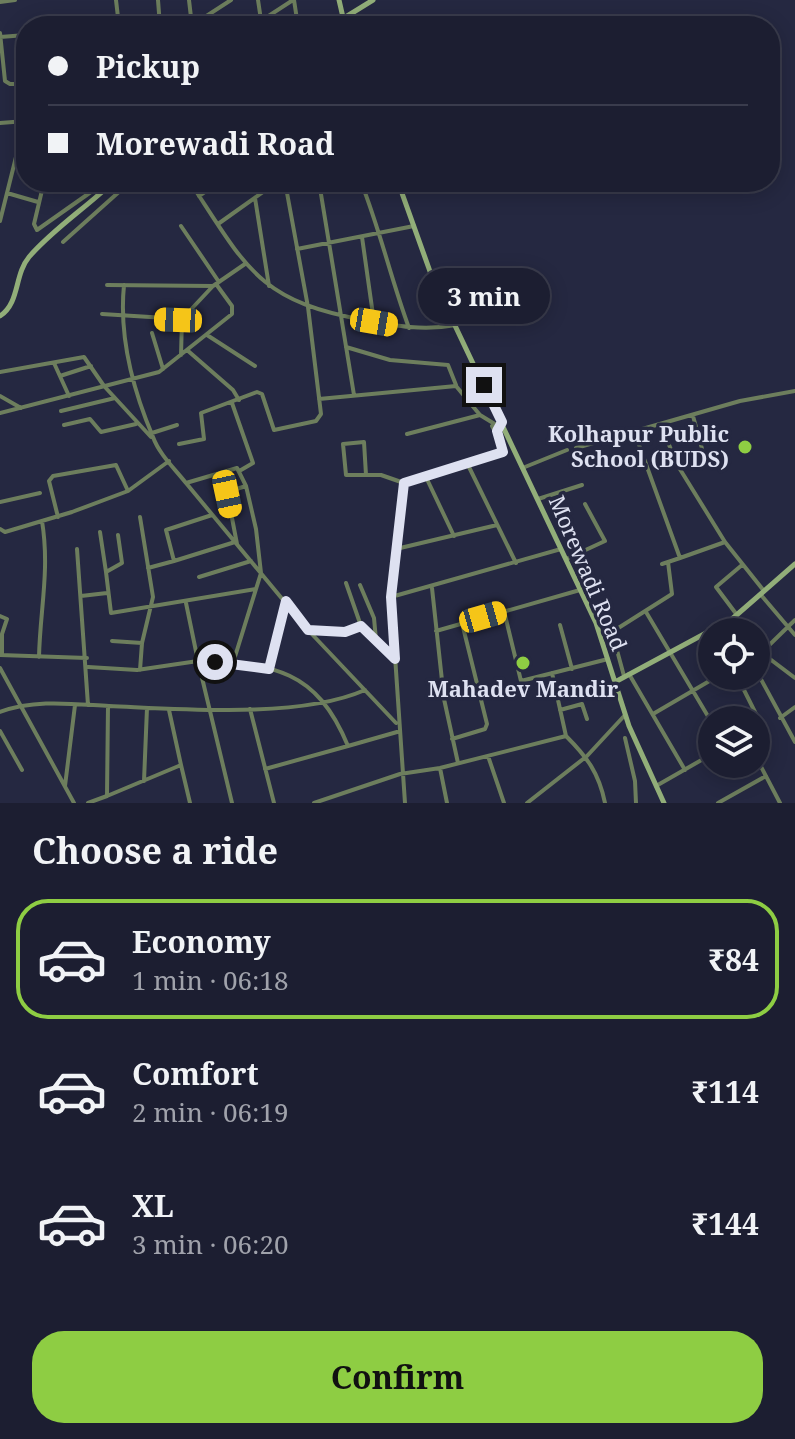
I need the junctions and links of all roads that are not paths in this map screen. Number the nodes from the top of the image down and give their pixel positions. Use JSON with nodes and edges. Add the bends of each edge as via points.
{"nodes":[{"id":1,"x":15,"y":0,"type":"edge"},
{"id":2,"x":231,"y":0,"type":"edge"},
{"id":3,"x":293,"y":0,"type":"edge"},
{"id":4,"x":373,"y":0,"type":"edge"},
{"id":5,"x":0,"y":2,"type":"edge"},
{"id":6,"x":207,"y":16,"type":"edge"},
{"id":7,"x":267,"y":16,"type":"edge"},
{"id":8,"x":354,"y":16,"type":"edge"},
{"id":9,"x":0,"y":36,"type":"edge"},
{"id":10,"x":2,"y":81,"type":"edge"},
{"id":11,"x":16,"y":159,"type":"edge"},
{"id":12,"x":41,"y":192,"type":"edge"},
{"id":13,"x":87,"y":192,"type":"edge"},
{"id":14,"x":104,"y":192,"type":"edge"},
{"id":15,"x":119,"y":192,"type":"edge"},
{"id":16,"x":196,"y":192,"type":"edge"},
{"id":17,"x":205,"y":192,"type":"edge"},
{"id":18,"x":263,"y":192,"type":"edge"},
{"id":19,"x":287,"y":192,"type":"edge"},
{"id":20,"x":321,"y":192,"type":"edge"},
{"id":21,"x":365,"y":192,"type":"edge"},
{"id":22,"x":402,"y":192,"type":"edge"},
{"id":23,"x":7,"y":193,"type":"junction"},
{"id":24,"x":199,"y":196,"type":"junction"},
{"id":25,"x":255,"y":198,"type":"junction"},
{"id":26,"x":38,"y":202,"type":"junction"},
{"id":27,"x":0,"y":221,"type":"edge"},
{"id":28,"x":218,"y":224,"type":"junction"},
{"id":29,"x":181,"y":226,"type":"dead end"},
{"id":30,"x":414,"y":226,"type":"junction"},
{"id":31,"x":381,"y":233,"type":"junction"},
{"id":32,"x":362,"y":236,"type":"junction"},
{"id":33,"x":63,"y":242,"type":"dead end"},
{"id":34,"x":329,"y":242,"type":"junction"},
{"id":35,"x":297,"y":249,"type":"junction"},
{"id":36,"x":245,"y":264,"type":"junction"},
{"id":37,"x":216,"y":284,"type":"junction"},
{"id":38,"x":107,"y":285,"type":"dead end"},
{"id":39,"x":124,"y":285,"type":"junction"},
{"id":40,"x":269,"y":287,"type":"junction"},
{"id":41,"x":308,"y":307,"type":"junction"},
{"id":42,"x":102,"y":314,"type":"dead end"},
{"id":43,"x":0,"y":316,"type":"edge"},
{"id":44,"x":340,"y":316,"type":"junction"},
{"id":45,"x":121,"y":317,"type":"junction"},
{"id":46,"x":182,"y":319,"type":"junction"},
{"id":47,"x":374,"y":322,"type":"junction"},
{"id":48,"x":456,"y":325,"type":"junction"},
{"id":49,"x":409,"y":328,"type":"junction"},
{"id":50,"x":152,"y":333,"type":"dead end"},
{"id":51,"x":207,"y":335,"type":"junction"},
{"id":52,"x":346,"y":347,"type":"junction"},
{"id":53,"x":187,"y":350,"type":"junction"},
{"id":54,"x":181,"y":355,"type":"junction"},
{"id":55,"x":54,"y":363,"type":"junction"},
{"id":56,"x":91,"y":366,"type":"junction"},
{"id":57,"x":255,"y":366,"type":"dead end"},
{"id":58,"x":163,"y":369,"type":"junction"},
{"id":59,"x":0,"y":372,"type":"edge"},
{"id":60,"x":60,"y":376,"type":"junction"},
{"id":61,"x":134,"y":377,"type":"junction"},
{"id":62,"x":104,"y":386,"type":"junction"},
{"id":63,"x":456,"y":386,"type":"junction"},
{"id":64,"x":795,"y":391,"type":"edge"},
{"id":65,"x":354,"y":395,"type":"junction"},
{"id":66,"x":0,"y":396,"type":"edge"},
{"id":67,"x":69,"y":396,"type":"junction"},
{"id":68,"x":115,"y":398,"type":"junction"},
{"id":69,"x":319,"y":399,"type":"junction"},
{"id":70,"x":239,"y":400,"type":"junction"},
{"id":71,"x":232,"y":403,"type":"junction"},
{"id":72,"x":21,"y":408,"type":"junction"},
{"id":73,"x":61,"y":411,"type":"dead end"},
{"id":74,"x":0,"y":413,"type":"edge"},
{"id":75,"x":480,"y":415,"type":"junction"},
{"id":76,"x":693,"y":416,"type":"junction"},
{"id":77,"x":136,"y":424,"type":"junction"},
{"id":78,"x":64,"y":425,"type":"dead end"},
{"id":79,"x":177,"y":425,"type":"dead end"},
{"id":80,"x":497,"y":426,"type":"junction"},
{"id":81,"x":661,"y":426,"type":"junction"},
{"id":82,"x":634,"y":431,"type":"junction"},
{"id":83,"x":407,"y":434,"type":"dead end"},
{"id":84,"x":152,"y":436,"type":"junction"},
{"id":85,"x":179,"y":444,"type":"dead end"},
{"id":86,"x":576,"y":448,"type":"dead end"},
{"id":87,"x":567,"y":450,"type":"dead end"},
{"id":88,"x":169,"y":461,"type":"junction"},
{"id":89,"x":468,"y":465,"type":"junction"},
{"id":90,"x":678,"y":466,"type":"junction"},
{"id":91,"x":525,"y":467,"type":"junction"},
{"id":92,"x":241,"y":470,"type":"junction"},
{"id":93,"x":366,"y":475,"type":"junction"},
{"id":94,"x":425,"y":475,"type":"junction"},
{"id":95,"x":186,"y":483,"type":"junction"},
{"id":96,"x":404,"y":483,"type":"junction"},
{"id":97,"x":582,"y":485,"type":"dead end"},
{"id":98,"x":246,"y":486,"type":"junction"},
{"id":99,"x":128,"y":491,"type":"junction"},
{"id":100,"x":40,"y":493,"type":"dead end"},
{"id":101,"x":538,"y":499,"type":"junction"},
{"id":102,"x":0,"y":502,"type":"edge"},
{"id":103,"x":585,"y":504,"type":"dead end"},
{"id":104,"x":213,"y":515,"type":"junction"},
{"id":105,"x":58,"y":517,"type":"junction"},
{"id":106,"x":140,"y":517,"type":"dead end"},
{"id":107,"x":42,"y":521,"type":"junction"},
{"id":108,"x":497,"y":525,"type":"junction"},
{"id":109,"x":0,"y":529,"type":"edge"},
{"id":110,"x":100,"y":532,"type":"dead end"},
{"id":111,"x":118,"y":535,"type":"dead end"},
{"id":112,"x":454,"y":536,"type":"junction"},
{"id":113,"x":725,"y":542,"type":"junction"},
{"id":114,"x":236,"y":543,"type":"junction"},
{"id":115,"x":77,"y":549,"type":"dead end"},
{"id":116,"x":396,"y":549,"type":"junction"},
{"id":117,"x":561,"y":549,"type":"junction"},
{"id":118,"x":680,"y":558,"type":"junction"},
{"id":119,"x":566,"y":559,"type":"junction"},
{"id":120,"x":174,"y":561,"type":"junction"},
{"id":121,"x":251,"y":561,"type":"junction"},
{"id":122,"x":516,"y":563,"type":"junction"},
{"id":123,"x":795,"y":564,"type":"edge"},
{"id":124,"x":743,"y":565,"type":"junction"},
{"id":125,"x":148,"y":568,"type":"junction"},
{"id":126,"x":106,"y":572,"type":"junction"},
{"id":127,"x":261,"y":573,"type":"junction"},
{"id":128,"x":199,"y":577,"type":"dead end"},
{"id":129,"x":346,"y":583,"type":"dead end"},
{"id":130,"x":360,"y":585,"type":"dead end"},
{"id":131,"x":432,"y":588,"type":"junction"},
{"id":132,"x":256,"y":589,"type":"junction"},
{"id":133,"x":580,"y":590,"type":"junction"},
{"id":134,"x":107,"y":593,"type":"junction"},
{"id":135,"x":763,"y":593,"type":"junction"},
{"id":136,"x":81,"y":596,"type":"junction"},
{"id":137,"x":391,"y":597,"type":"junction"},
{"id":138,"x":286,"y":601,"type":"junction"},
{"id":139,"x":186,"y":603,"type":"junction"},
{"id":140,"x":150,"y":609,"type":"junction"},
{"id":141,"x":504,"y":611,"type":"junction"},
{"id":142,"x":646,"y":612,"type":"junction"},
{"id":143,"x":737,"y":615,"type":"junction"},
{"id":144,"x":0,"y":616,"type":"edge"},
{"id":145,"x":795,"y":620,"type":"edge"},
{"id":146,"x":462,"y":623,"type":"junction"},
{"id":147,"x":560,"y":625,"type":"dead end"},
{"id":148,"x":361,"y":626,"type":"junction"},
{"id":149,"x":786,"y":629,"type":"junction"},
{"id":150,"x":308,"y":630,"type":"junction"},
{"id":151,"x":436,"y":631,"type":"junction"},
{"id":152,"x":795,"y":635,"type":"edge"},
{"id":153,"x":112,"y":641,"type":"dead end"},
{"id":154,"x":376,"y":641,"type":"junction"},
{"id":155,"x":142,"y":643,"type":"junction"},
{"id":156,"x":770,"y":645,"type":"edge"},
{"id":157,"x":668,"y":651,"type":"junction"},
{"id":158,"x":1,"y":655,"type":"edge"},
{"id":159,"x":39,"y":657,"type":"junction"},
{"id":160,"x":87,"y":658,"type":"junction"},
{"id":161,"x":395,"y":659,"type":"junction"},
{"id":162,"x":608,"y":659,"type":"junction"},
{"id":163,"x":770,"y":659,"type":"edge"},
{"id":164,"x":198,"y":661,"type":"junction"},
{"id":165,"x":233,"y":663,"type":"junction"},
{"id":166,"x":88,"y":667,"type":"junction"},
{"id":167,"x":0,"y":668,"type":"edge"},
{"id":168,"x":269,"y":669,"type":"junction"},
{"id":169,"x":572,"y":669,"type":"junction"},
{"id":170,"x":140,"y":670,"type":"junction"},
{"id":171,"x":552,"y":673,"type":"junction"},
{"id":172,"x":627,"y":675,"type":"junction"},
{"id":173,"x":795,"y":678,"type":"edge"},
{"id":174,"x":615,"y":682,"type":"junction"},
{"id":175,"x":698,"y":687,"type":"edge"},
{"id":176,"x":365,"y":690,"type":"junction"},
{"id":177,"x":693,"y":690,"type":"junction"},
{"id":178,"x":766,"y":690,"type":"edge"},
{"id":179,"x":320,"y":702,"type":"junction"},
{"id":180,"x":21,"y":704,"type":"junction"},
{"id":181,"x":75,"y":705,"type":"junction"},
{"id":182,"x":88,"y":705,"type":"junction"},
{"id":183,"x":108,"y":706,"type":"junction"},
{"id":184,"x":702,"y":706,"type":"edge"},
{"id":185,"x":795,"y":707,"type":"edge"},
{"id":186,"x":147,"y":708,"type":"junction"},
{"id":187,"x":250,"y":709,"type":"junction"},
{"id":188,"x":169,"y":710,"type":"junction"},
{"id":189,"x":209,"y":710,"type":"junction"},
{"id":190,"x":560,"y":710,"type":"junction"},
{"id":191,"x":0,"y":712,"type":"edge"},
{"id":192,"x":653,"y":714,"type":"junction"},
{"id":193,"x":625,"y":715,"type":"junction"},
{"id":194,"x":780,"y":718,"type":"junction"},
{"id":195,"x":587,"y":719,"type":"dead end"},
{"id":196,"x":397,"y":724,"type":"junction"},
{"id":197,"x":0,"y":731,"type":"edge"},
{"id":198,"x":398,"y":732,"type":"junction"},
{"id":199,"x":566,"y":736,"type":"junction"},
{"id":200,"x":625,"y":738,"type":"dead end"},
{"id":201,"x":452,"y":739,"type":"junction"},
{"id":202,"x":795,"y":742,"type":"edge"},
{"id":203,"x":348,"y":746,"type":"junction"},
{"id":204,"x":488,"y":756,"type":"junction"},
{"id":205,"x":587,"y":756,"type":"junction"},
{"id":206,"x":698,"y":762,"type":"edge"},
{"id":207,"x":458,"y":763,"type":"junction"},
{"id":208,"x":181,"y":765,"type":"junction"},
{"id":209,"x":440,"y":768,"type":"junction"},
{"id":210,"x":265,"y":769,"type":"junction"},
{"id":211,"x":22,"y":770,"type":"dead end"},
{"id":212,"x":685,"y":770,"type":"junction"},
{"id":213,"x":400,"y":774,"type":"junction"},
{"id":214,"x":762,"y":778,"type":"edge"},
{"id":215,"x":767,"y":778,"type":"edge"},
{"id":216,"x":144,"y":782,"type":"junction"},
{"id":217,"x":656,"y":786,"type":"junction"},
{"id":218,"x":64,"y":789,"type":"junction"},
{"id":219,"x":107,"y":796,"type":"junction"},
{"id":220,"x":326,"y":801,"type":"edge"},
{"id":221,"x":74,"y":803,"type":"edge"},
{"id":222,"x":88,"y":803,"type":"edge"},
{"id":223,"x":190,"y":803,"type":"edge"},
{"id":224,"x":232,"y":803,"type":"edge"},
{"id":225,"x":274,"y":803,"type":"edge"},
{"id":226,"x":314,"y":803,"type":"edge"},
{"id":227,"x":405,"y":803,"type":"edge"},
{"id":228,"x":447,"y":803,"type":"edge"},
{"id":229,"x":504,"y":803,"type":"edge"},
{"id":230,"x":527,"y":803,"type":"edge"},
{"id":231,"x":605,"y":803,"type":"edge"},
{"id":232,"x":636,"y":803,"type":"edge"},
{"id":233,"x":664,"y":803,"type":"edge"},
{"id":234,"x":718,"y":803,"type":"edge"},
{"id":235,"x":780,"y":803,"type":"edge"}],
"edges":[{"from":1,"to":5,"type":"street"},
{"from":2,"to":6,"type":"street"},
{"from":3,"to":7,"type":"street"},
{"from":4,"to":8,"type":"main road"},
{"from":9,"to":10,"type":"street"},
{"from":11,"to":23,"type":"street"},
{"from":12,"to":26,"type":"street"},
{"from":13,"to":26,"type":"street","via":[[37,230]]},
{"from":14,"to":43,"type":"main road","via":[[30,255],[20,270],[14,300]]},
{"from":15,"to":33,"type":"street"},
{"from":16,"to":24,"type":"street"},
{"from":17,"to":24,"type":"street"},
{"from":18,"to":25,"type":"street"},
{"from":19,"to":35,"type":"street"},
{"from":20,"to":34,"type":"street"},
{"from":21,"to":31,"type":"street"},
{"from":22,"to":30,"type":"main road","name":"Morewadi Road"},
{"from":23,"to":26,"type":"street"},
{"from":23,"to":27,"type":"street"},
{"from":24,"to":28,"type":"street"},
{"from":25,"to":28,"type":"street"},
{"from":25,"to":40,"type":"street"},
{"from":28,"to":36,"type":"street"},
{"from":29,"to":37,"type":"street"},
{"from":30,"to":31,"type":"street"},
{"from":30,"to":48,"type":"main road","name":"Morewadi Road"},
{"from":31,"to":32,"type":"street"},
{"from":31,"to":49,"type":"street","via":[[385,264]]},
{"from":32,"to":34,"type":"street"},
{"from":32,"to":47,"type":"street"},
{"from":34,"to":35,"type":"street"},
{"from":34,"to":44,"type":"street"},
{"from":35,"to":41,"type":"street"},
{"from":36,"to":37,"type":"street"},
{"from":36,"to":40,"type":"street"},
{"from":37,"to":39,"type":"street"},
{"from":37,"to":46,"type":"street"},
{"from":37,"to":51,"type":"street","via":[[233,311]]},
{"from":38,"to":39,"type":"street"},
{"from":39,"to":45,"type":"street"},
{"from":40,"to":41,"type":"street"},
{"from":41,"to":44,"type":"street"},
{"from":41,"to":69,"type":"street"},
{"from":42,"to":45,"type":"street"},
{"from":44,"to":47,"type":"street"},
{"from":44,"to":52,"type":"street"},
{"from":45,"to":46,"type":"street"},
{"from":45,"to":61,"type":"street"},
{"from":46,"to":54,"type":"street"},
{"from":47,"to":49,"type":"street"},
{"from":48,"to":49,"type":"street"},
{"from":48,"to":80,"type":"main road","name":"Morewadi Road"},
{"from":50,"to":58,"type":"street"},
{"from":51,"to":53,"type":"street"},
{"from":51,"to":57,"type":"street"},
{"from":52,"to":63,"type":"street","via":[[390,360],[448,365]]},
{"from":52,"to":65,"type":"street"},
{"from":53,"to":54,"type":"street"},
{"from":53,"to":70,"type":"street"},
{"from":54,"to":58,"type":"street"},
{"from":55,"to":56,"type":"street","via":[[84,357]]},
{"from":55,"to":59,"type":"street"},
{"from":55,"to":60,"type":"street"},
{"from":56,"to":60,"type":"street"},
{"from":56,"to":62,"type":"street"},
{"from":58,"to":61,"type":"street"},
{"from":60,"to":67,"type":"street"},
{"from":61,"to":62,"type":"street"},
{"from":61,"to":84,"type":"street"},
{"from":62,"to":67,"type":"street"},
{"from":62,"to":68,"type":"street"},
{"from":63,"to":65,"type":"street"},
{"from":63,"to":75,"type":"street"},
{"from":64,"to":76,"type":"street"},
{"from":65,"to":69,"type":"street"},
{"from":66,"to":72,"type":"street"},
{"from":67,"to":72,"type":"street"},
{"from":68,"to":73,"type":"street"},
{"from":68,"to":77,"type":"street"},
{"from":69,"to":70,"type":"street","via":[[321,414],[316,421],[276,430],[261,392]]},
{"from":70,"to":71,"type":"street"},
{"from":71,"to":85,"type":"street","via":[[201,413],[204,439]]},
{"from":71,"to":92,"type":"street","via":[[253,463]]},
{"from":72,"to":74,"type":"street"},
{"from":75,"to":80,"type":"street"},
{"from":75,"to":83,"type":"street"},
{"from":76,"to":81,"type":"street"},
{"from":76,"to":90,"type":"street","via":[[704,456]]},
{"from":77,"to":78,"type":"street","via":[[101,432],[90,419]]},
{"from":77,"to":84,"type":"street"},
{"from":79,"to":84,"type":"street"},
{"from":80,"to":89,"type":"street","via":[[503,452]]},
{"from":80,"to":91,"type":"main road","name":"Morewadi Road"},
{"from":81,"to":82,"type":"street"},
{"from":81,"to":90,"type":"street"},
{"from":82,"to":86,"type":"street"},
{"from":82,"to":118,"type":"street"},
{"from":84,"to":88,"type":"street"},
{"from":87,"to":91,"type":"street"},
{"from":88,"to":95,"type":"street"},
{"from":88,"to":99,"type":"street"},
{"from":89,"to":94,"type":"street"},
{"from":89,"to":108,"type":"street"},
{"from":90,"to":113,"type":"street"},
{"from":91,"to":101,"type":"main road","name":"Morewadi Road"},
{"from":92,"to":95,"type":"street"},
{"from":92,"to":98,"type":"street"},
{"from":93,"to":93,"type":"street","via":[[364,442],[343,444],[346,475]]},
{"from":93,"to":96,"type":"street"},
{"from":94,"to":96,"type":"street"},
{"from":94,"to":112,"type":"street"},
{"from":95,"to":104,"type":"street"},
{"from":96,"to":116,"type":"street"},
{"from":97,"to":101,"type":"street"},
{"from":98,"to":114,"type":"street","via":[[227,492]]},
{"from":98,"to":127,"type":"street"},
{"from":99,"to":105,"type":"street"},
{"from":99,"to":105,"type":"street","via":[[116,465],[53,476],[49,481]]},
{"from":100,"to":102,"type":"street"},
{"from":101,"to":117,"type":"main road","name":"Morewadi Road"},
{"from":103,"to":119,"type":"street","via":[[605,541]]},
{"from":104,"to":114,"type":"street"},
{"from":104,"to":120,"type":"street","via":[[166,530]]},
{"from":105,"to":107,"type":"street"},
{"from":106,"to":125,"type":"street"},
{"from":107,"to":109,"type":"street"},
{"from":107,"to":159,"type":"street","via":[[46,596],[40,612]]},
{"from":108,"to":112,"type":"street"},
{"from":108,"to":122,"type":"street"},
{"from":110,"to":126,"type":"street"},
{"from":111,"to":126,"type":"street","via":[[122,563]]},
{"from":112,"to":116,"type":"street"},
{"from":113,"to":118,"type":"street"},
{"from":113,"to":124,"type":"street"},
{"from":114,"to":120,"type":"street"},
{"from":114,"to":121,"type":"street"},
{"from":115,"to":136,"type":"street"},
{"from":116,"to":137,"type":"street"},
{"from":117,"to":119,"type":"main road","name":"Morewadi Road"},
{"from":117,"to":122,"type":"street"},
{"from":118,"to":142,"type":"street","via":[[665,563],[673,592]]},
{"from":119,"to":133,"type":"main road","name":"Morewadi Road"},
{"from":120,"to":125,"type":"street"},
{"from":121,"to":127,"type":"street"},
{"from":121,"to":128,"type":"street"},
{"from":122,"to":131,"type":"street"},
{"from":123,"to":135,"type":"main road"},
{"from":124,"to":135,"type":"street"},
{"from":124,"to":143,"type":"street","via":[[716,587]]},
{"from":125,"to":140,"type":"street"},
{"from":126,"to":134,"type":"street"},
{"from":127,"to":132,"type":"street"},
{"from":127,"to":138,"type":"street"},
{"from":129,"to":148,"type":"street"},
{"from":130,"to":154,"type":"street","via":[[374,618]]},
{"from":131,"to":137,"type":"street"},
{"from":131,"to":151,"type":"street"},
{"from":132,"to":139,"type":"street"},
{"from":132,"to":165,"type":"street"},
{"from":133,"to":141,"type":"street"},
{"from":133,"to":162,"type":"main road","name":"Morewadi Road"},
{"from":134,"to":136,"type":"street"},
{"from":134,"to":140,"type":"street","via":[[111,613]]},
{"from":135,"to":143,"type":"main road"},
{"from":135,"to":149,"type":"street"},
{"from":136,"to":160,"type":"street"},
{"from":137,"to":161,"type":"street"},
{"from":138,"to":150,"type":"street"},
{"from":138,"to":168,"type":"street"},
{"from":139,"to":140,"type":"street"},
{"from":139,"to":164,"type":"street"},
{"from":140,"to":155,"type":"street"},
{"from":141,"to":146,"type":"street"},
{"from":141,"to":171,"type":"street","via":[[521,681]]},
{"from":142,"to":157,"type":"street"},
{"from":142,"to":172,"type":"street","via":[[612,632]]},
{"from":143,"to":157,"type":"main road"},
{"from":144,"to":158,"type":"street","via":[[7,619]]},
{"from":145,"to":149,"type":"street"},
{"from":146,"to":151,"type":"street"},
{"from":146,"to":201,"type":"street","via":[[487,727]]},
{"from":147,"to":169,"type":"street"},
{"from":148,"to":150,"type":"street","via":[[345,632]]},
{"from":148,"to":154,"type":"street"},
{"from":149,"to":152,"type":"street"},
{"from":149,"to":156,"type":"street"},
{"from":150,"to":176,"type":"street"},
{"from":151,"to":201,"type":"street"},
{"from":153,"to":155,"type":"street"},
{"from":154,"to":161,"type":"street"},
{"from":155,"to":170,"type":"street"},
{"from":157,"to":172,"type":"main road"},
{"from":157,"to":177,"type":"street"},
{"from":158,"to":159,"type":"street"},
{"from":159,"to":160,"type":"street"},
{"from":160,"to":166,"type":"street"},
{"from":161,"to":196,"type":"street"},
{"from":162,"to":169,"type":"street"},
{"from":162,"to":174,"type":"main road","name":"Morewadi Road"},
{"from":163,"to":173,"type":"street"},
{"from":164,"to":165,"type":"street"},
{"from":164,"to":170,"type":"street"},
{"from":164,"to":189,"type":"street"},
{"from":165,"to":168,"type":"street"},
{"from":166,"to":170,"type":"street"},
{"from":166,"to":182,"type":"street"},
{"from":167,"to":180,"type":"street"},
{"from":168,"to":179,"type":"street","via":[[287,672]]},
{"from":169,"to":171,"type":"street"},
{"from":171,"to":190,"type":"street"},
{"from":172,"to":174,"type":"main road"},
{"from":172,"to":192,"type":"street"},
{"from":174,"to":193,"type":"main road","name":"Morewadi Road"},
{"from":175,"to":177,"type":"street"},
{"from":176,"to":179,"type":"street"},
{"from":176,"to":196,"type":"street"},
{"from":177,"to":184,"type":"street"},
{"from":177,"to":192,"type":"street"},
{"from":178,"to":194,"type":"street"},
{"from":179,"to":187,"type":"street"},
{"from":179,"to":203,"type":"street"},
{"from":180,"to":181,"type":"street"},
{"from":180,"to":191,"type":"street"},
{"from":180,"to":218,"type":"street"},
{"from":181,"to":182,"type":"street"},
{"from":181,"to":218,"type":"street"},
{"from":182,"to":183,"type":"street"},
{"from":183,"to":186,"type":"street"},
{"from":183,"to":219,"type":"street"},
{"from":185,"to":194,"type":"street"},
{"from":186,"to":188,"type":"street"},
{"from":186,"to":216,"type":"street"},
{"from":187,"to":189,"type":"street"},
{"from":187,"to":210,"type":"street"},
{"from":188,"to":189,"type":"street"},
{"from":188,"to":208,"type":"street"},
{"from":189,"to":224,"type":"street"},
{"from":190,"to":195,"type":"street","via":[[582,704]]},
{"from":190,"to":199,"type":"street"},
{"from":192,"to":212,"type":"street"},
{"from":193,"to":205,"type":"street"},
{"from":193,"to":217,"type":"main road","name":"Morewadi Road"},
{"from":194,"to":202,"type":"street"},
{"from":196,"to":198,"type":"street"},
{"from":197,"to":211,"type":"street"},
{"from":198,"to":203,"type":"street"},
{"from":198,"to":213,"type":"street"},
{"from":199,"to":204,"type":"street"},
{"from":199,"to":205,"type":"street"},
{"from":200,"to":232,"type":"street"},
{"from":201,"to":207,"type":"street"},
{"from":203,"to":210,"type":"street"},
{"from":204,"to":207,"type":"street"},
{"from":204,"to":229,"type":"street"},
{"from":205,"to":230,"type":"street"},
{"from":205,"to":231,"type":"street","via":[[599,776]]},
{"from":206,"to":212,"type":"street"},
{"from":207,"to":209,"type":"street"},
{"from":208,"to":216,"type":"street"},
{"from":208,"to":223,"type":"street"},
{"from":209,"to":213,"type":"street"},
{"from":209,"to":228,"type":"street"},
{"from":210,"to":225,"type":"street"},
{"from":212,"to":217,"type":"street"},
{"from":213,"to":220,"type":"street"},
{"from":213,"to":227,"type":"street"},
{"from":214,"to":234,"type":"street"},
{"from":215,"to":235,"type":"street"},
{"from":216,"to":219,"type":"street"},
{"from":217,"to":233,"type":"main road","name":"Morewadi Road"},
{"from":218,"to":221,"type":"street"},
{"from":219,"to":222,"type":"street"},
{"from":220,"to":226,"type":"street"}]}
